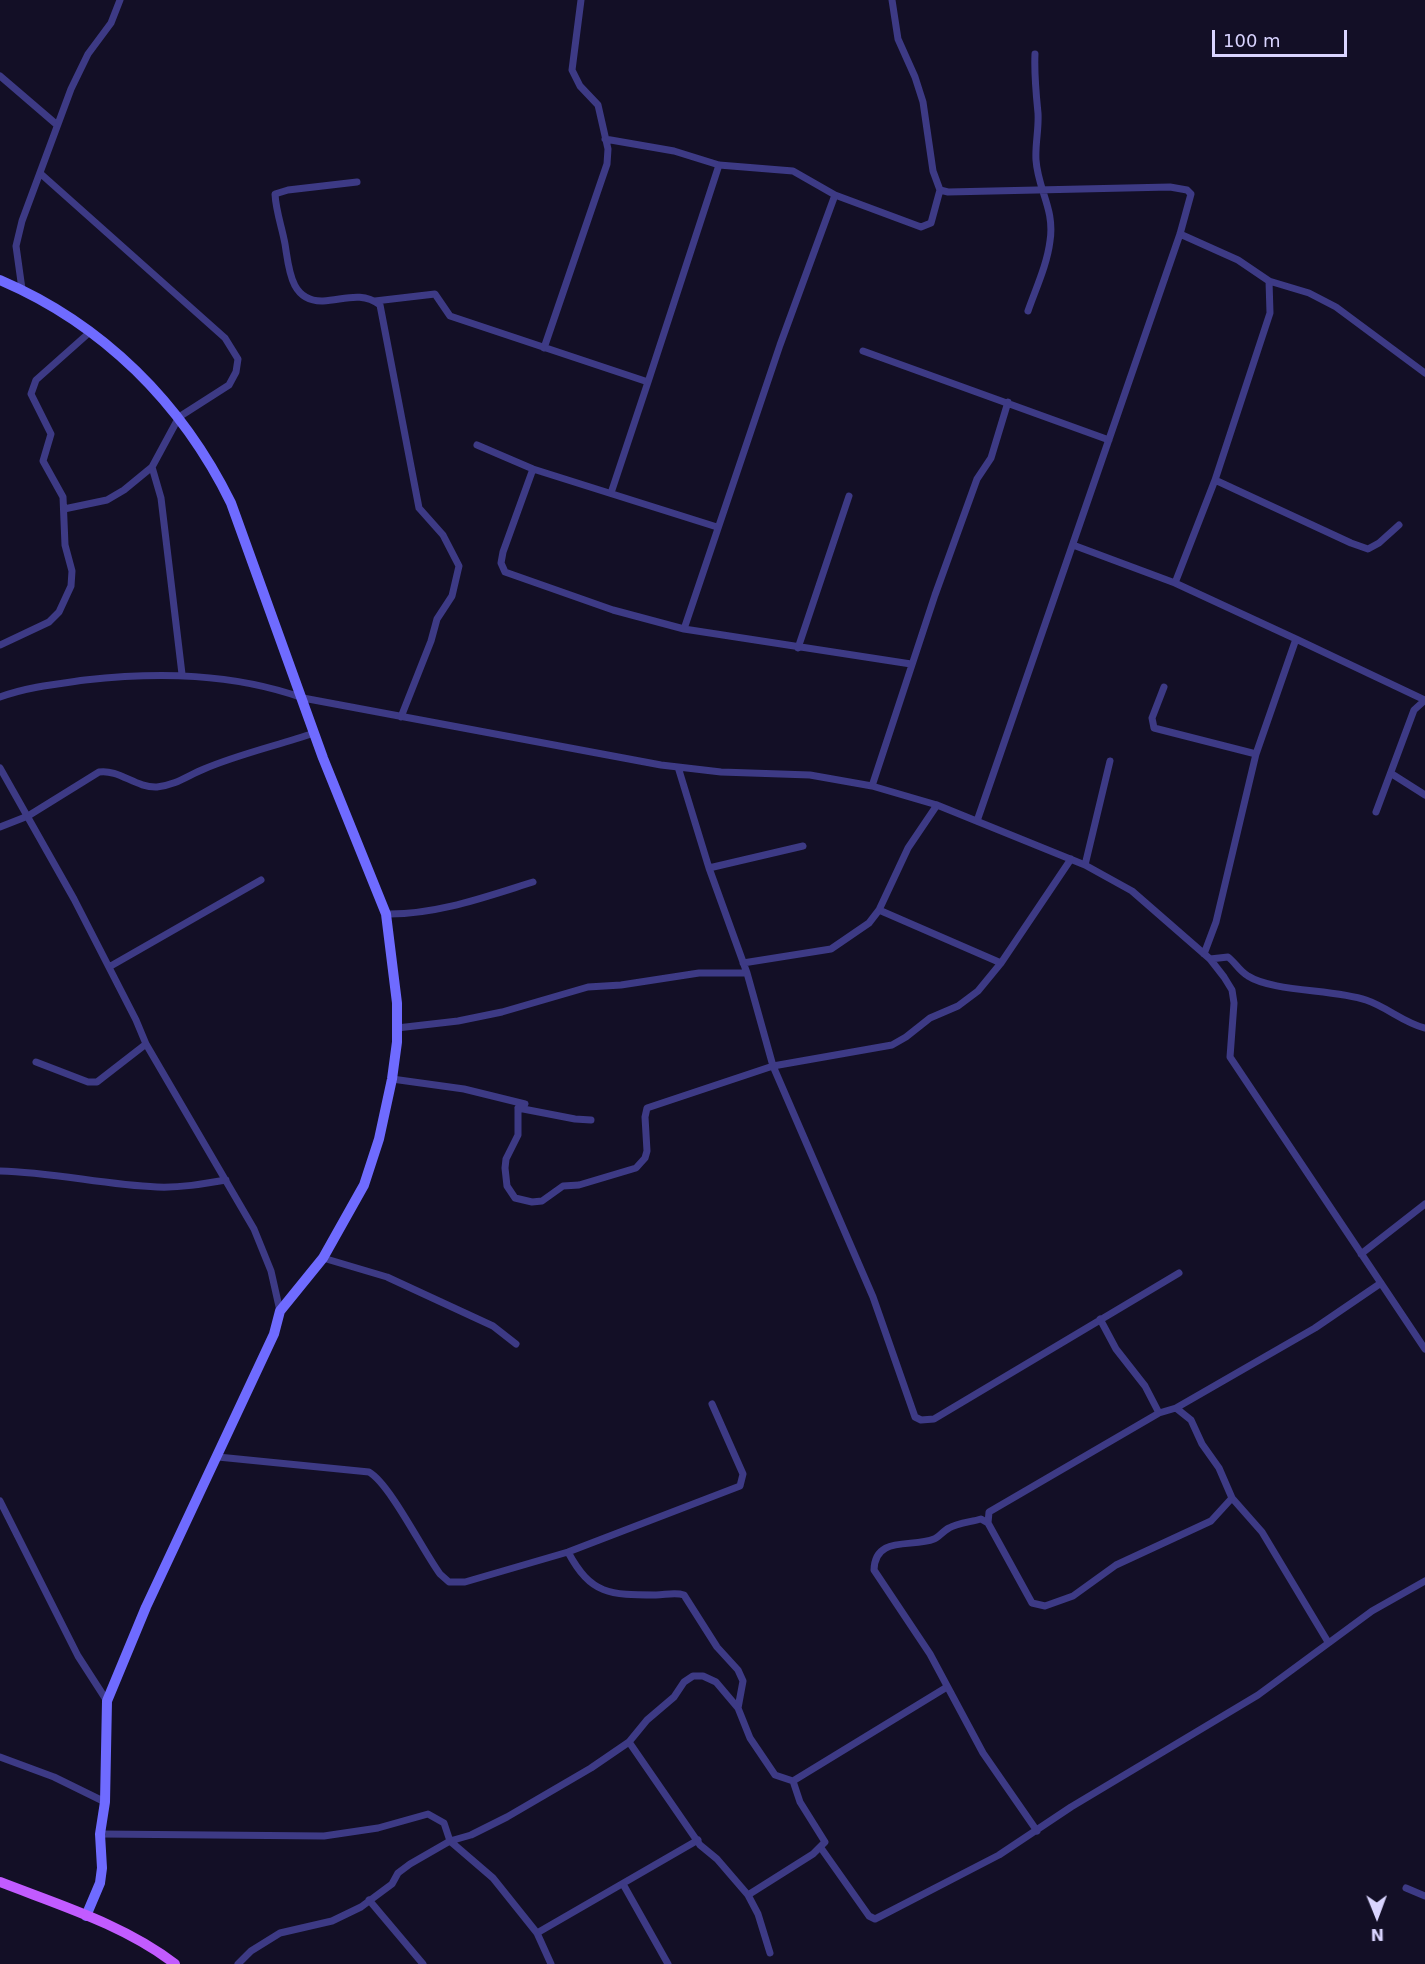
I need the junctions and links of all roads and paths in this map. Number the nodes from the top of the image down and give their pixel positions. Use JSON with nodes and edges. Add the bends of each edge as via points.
{"nodes":[{"id":1,"x":120,"y":0,"type":"edge"},
{"id":2,"x":581,"y":0,"type":"edge"},
{"id":3,"x":892,"y":0,"type":"edge"},
{"id":4,"x":1035,"y":54,"type":"dead end"},
{"id":5,"x":0,"y":76,"type":"edge"},
{"id":6,"x":56,"y":124,"type":"junction"},
{"id":7,"x":605,"y":139,"type":"junction"},
{"id":8,"x":719,"y":165,"type":"junction"},
{"id":9,"x":41,"y":174,"type":"junction"},
{"id":10,"x":357,"y":182,"type":"dead end"},
{"id":11,"x":1041,"y":188,"type":"junction"},
{"id":12,"x":940,"y":190,"type":"junction"},
{"id":13,"x":835,"y":195,"type":"junction"},
{"id":14,"x":1180,"y":234,"type":"junction"},
{"id":15,"x":0,"y":280,"type":"edge"},
{"id":16,"x":1269,"y":281,"type":"junction"},
{"id":17,"x":22,"y":289,"type":"junction"},
{"id":18,"x":375,"y":301,"type":"junction"},
{"id":19,"x":1028,"y":311,"type":"dead end"},
{"id":20,"x":90,"y":332,"type":"junction"},
{"id":21,"x":544,"y":348,"type":"junction"},
{"id":22,"x":863,"y":351,"type":"dead end"},
{"id":23,"x":1425,"y":373,"type":"edge"},
{"id":24,"x":648,"y":382,"type":"junction"},
{"id":25,"x":1008,"y":402,"type":"junction"},
{"id":26,"x":179,"y":417,"type":"junction"},
{"id":27,"x":1109,"y":440,"type":"junction"},
{"id":28,"x":477,"y":446,"type":"dead end"},
{"id":29,"x":152,"y":466,"type":"junction"},
{"id":30,"x":533,"y":469,"type":"junction"},
{"id":31,"x":1215,"y":480,"type":"junction"},
{"id":32,"x":611,"y":493,"type":"junction"},
{"id":33,"x":849,"y":496,"type":"dead end"},
{"id":34,"x":64,"y":509,"type":"junction"},
{"id":35,"x":1400,"y":525,"type":"dead end"},
{"id":36,"x":717,"y":527,"type":"junction"},
{"id":37,"x":1073,"y":545,"type":"junction"},
{"id":38,"x":1175,"y":583,"type":"junction"},
{"id":39,"x":684,"y":629,"type":"junction"},
{"id":40,"x":1296,"y":639,"type":"junction"},
{"id":41,"x":0,"y":645,"type":"edge"},
{"id":42,"x":798,"y":648,"type":"junction"},
{"id":43,"x":912,"y":664,"type":"junction"},
{"id":44,"x":182,"y":674,"type":"junction"},
{"id":45,"x":1164,"y":687,"type":"dead end"},
{"id":46,"x":0,"y":697,"type":"edge"},
{"id":47,"x":303,"y":698,"type":"junction"},
{"id":48,"x":1425,"y":700,"type":"edge"},
{"id":49,"x":401,"y":717,"type":"junction"},
{"id":50,"x":314,"y":733,"type":"junction"},
{"id":51,"x":1256,"y":754,"type":"junction"},
{"id":52,"x":1110,"y":760,"type":"dead end"},
{"id":53,"x":678,"y":767,"type":"junction"},
{"id":54,"x":0,"y":768,"type":"edge"},
{"id":55,"x":1392,"y":774,"type":"junction"},
{"id":56,"x":872,"y":786,"type":"junction"},
{"id":57,"x":1425,"y":795,"type":"edge"},
{"id":58,"x":937,"y":805,"type":"junction"},
{"id":59,"x":1376,"y":812,"type":"dead end"},
{"id":60,"x":28,"y":816,"type":"junction"},
{"id":61,"x":977,"y":821,"type":"junction"},
{"id":62,"x":0,"y":827,"type":"edge"},
{"id":63,"x":803,"y":846,"type":"dead end"},
{"id":64,"x":1071,"y":859,"type":"junction"},
{"id":65,"x":1085,"y":865,"type":"junction"},
{"id":66,"x":709,"y":868,"type":"junction"},
{"id":67,"x":261,"y":880,"type":"dead end"},
{"id":68,"x":533,"y":882,"type":"dead end"},
{"id":69,"x":879,"y":910,"type":"junction"},
{"id":70,"x":386,"y":914,"type":"junction"},
{"id":71,"x":1207,"y":956,"type":"junction"},
{"id":72,"x":743,"y":963,"type":"junction"},
{"id":73,"x":1001,"y":963,"type":"junction"},
{"id":74,"x":109,"y":967,"type":"junction"},
{"id":75,"x":747,"y":973,"type":"junction"},
{"id":76,"x":1415,"y":1026,"type":"junction"},
{"id":77,"x":397,"y":1028,"type":"junction"},
{"id":78,"x":1425,"y":1028,"type":"edge"},
{"id":79,"x":1425,"y":1034,"type":"edge"},
{"id":80,"x":146,"y":1044,"type":"junction"},
{"id":81,"x":36,"y":1062,"type":"dead end"},
{"id":82,"x":773,"y":1066,"type":"junction"},
{"id":83,"x":392,"y":1079,"type":"junction"},
{"id":84,"x":518,"y":1108,"type":"junction"},
{"id":85,"x":591,"y":1120,"type":"dead end"},
{"id":86,"x":0,"y":1171,"type":"edge"},
{"id":87,"x":226,"y":1180,"type":"junction"},
{"id":88,"x":1425,"y":1204,"type":"edge"},
{"id":89,"x":1361,"y":1254,"type":"junction"},
{"id":90,"x":323,"y":1258,"type":"junction"},
{"id":91,"x":1179,"y":1273,"type":"dead end"},
{"id":92,"x":1381,"y":1283,"type":"junction"},
{"id":93,"x":280,"y":1311,"type":"junction"},
{"id":94,"x":1100,"y":1319,"type":"junction"},
{"id":95,"x":516,"y":1344,"type":"dead end"},
{"id":96,"x":1425,"y":1348,"type":"edge"},
{"id":97,"x":712,"y":1404,"type":"dead end"},
{"id":98,"x":1176,"y":1408,"type":"junction"},
{"id":99,"x":1159,"y":1413,"type":"junction"},
{"id":100,"x":218,"y":1457,"type":"junction"},
{"id":101,"x":1232,"y":1498,"type":"junction"},
{"id":102,"x":0,"y":1501,"type":"edge"},
{"id":103,"x":988,"y":1522,"type":"junction"},
{"id":104,"x":568,"y":1552,"type":"junction"},
{"id":105,"x":1425,"y":1581,"type":"edge"},
{"id":106,"x":1328,"y":1641,"type":"junction"},
{"id":107,"x":947,"y":1687,"type":"junction"},
{"id":108,"x":107,"y":1701,"type":"junction"},
{"id":109,"x":738,"y":1708,"type":"junction"},
{"id":110,"x":628,"y":1742,"type":"junction"},
{"id":111,"x":0,"y":1757,"type":"edge"},
{"id":112,"x":793,"y":1781,"type":"junction"},
{"id":113,"x":105,"y":1802,"type":"junction"},
{"id":114,"x":1037,"y":1831,"type":"junction"},
{"id":115,"x":100,"y":1834,"type":"junction"},
{"id":116,"x":698,"y":1840,"type":"junction"},
{"id":117,"x":450,"y":1841,"type":"junction"},
{"id":118,"x":821,"y":1848,"type":"junction"},
{"id":119,"x":0,"y":1882,"type":"edge"},
{"id":120,"x":623,"y":1884,"type":"junction"},
{"id":121,"x":1406,"y":1888,"type":"dead end"},
{"id":122,"x":748,"y":1895,"type":"junction"},
{"id":123,"x":1425,"y":1896,"type":"edge"},
{"id":124,"x":369,"y":1900,"type":"junction"},
{"id":125,"x":86,"y":1916,"type":"junction"},
{"id":126,"x":537,"y":1933,"type":"junction"},
{"id":127,"x":770,"y":1953,"type":"dead end"},
{"id":128,"x":175,"y":1964,"type":"edge"},
{"id":129,"x":238,"y":1964,"type":"edge"},
{"id":130,"x":423,"y":1964,"type":"edge"},
{"id":131,"x":551,"y":1964,"type":"edge"},
{"id":132,"x":668,"y":1964,"type":"edge"}],
"edges":[{"from":1,"to":6,"type":"street","via":[[111,23],[88,54]]},
{"from":2,"to":7,"type":"street","via":[[572,70],[580,86],[598,105]]},
{"from":3,"to":12,"type":"street","via":[[898,39],[923,102],[933,171]]},
{"from":4,"to":11,"type":"street","via":[[1036,160]]},
{"from":5,"to":6,"type":"street"},
{"from":6,"to":9,"type":"street"},
{"from":7,"to":8,"type":"street","via":[[674,151]]},
{"from":7,"to":21,"type":"street","via":[[607,164]]},
{"from":8,"to":13,"type":"street","via":[[793,171]]},
{"from":8,"to":24,"type":"street"},
{"from":9,"to":17,"type":"street","via":[[17,239]]},
{"from":9,"to":26,"type":"street","via":[[225,338],[238,359],[229,385]]},
{"from":10,"to":18,"type":"street","via":[[275,194],[276,211],[286,262],[303,297],[324,301],[356,296]]},
{"from":11,"to":12,"type":"street"},
{"from":11,"to":14,"type":"street","via":[[1187,190],[1190,201]]},
{"from":11,"to":19,"type":"street","via":[[1051,212],[1050,241]]},
{"from":12,"to":13,"type":"street","via":[[931,223],[924,227],[904,223]]},
{"from":13,"to":36,"type":"street"},
{"from":14,"to":16,"type":"street","via":[[1238,260]]},
{"from":14,"to":27,"type":"street"},
{"from":15,"to":17,"type":"street"},
{"from":16,"to":23,"type":"street","via":[[1309,293],[1336,308]]},
{"from":16,"to":31,"type":"street","via":[[1270,314]]},
{"from":17,"to":20,"type":"street"},
{"from":18,"to":21,"type":"street","via":[[435,294],[450,316]]},
{"from":18,"to":49,"type":"street","via":[[384,320],[419,508],[443,535],[459,566],[452,596],[437,619]]},
{"from":20,"to":26,"type":"street","via":[[127,360]]},
{"from":20,"to":34,"type":"street","via":[[50,366],[32,388],[33,399],[51,434],[43,461],[63,497]]},
{"from":21,"to":24,"type":"street"},
{"from":22,"to":25,"type":"street"},
{"from":24,"to":32,"type":"street"},
{"from":25,"to":27,"type":"street"},
{"from":25,"to":43,"type":"street","via":[[991,458],[977,479]]},
{"from":26,"to":29,"type":"street"},
{"from":26,"to":47,"type":"street","via":[[231,503]]},
{"from":27,"to":37,"type":"street"},
{"from":28,"to":30,"type":"street"},
{"from":29,"to":34,"type":"street","via":[[107,500]]},
{"from":29,"to":44,"type":"street","via":[[161,498]]},
{"from":30,"to":32,"type":"street"},
{"from":30,"to":39,"type":"street","via":[[503,552],[504,572],[613,610]]},
{"from":31,"to":35,"type":"street","via":[[1368,549]]},
{"from":31,"to":38,"type":"street"},
{"from":32,"to":36,"type":"street"},
{"from":33,"to":42,"type":"street"},
{"from":34,"to":41,"type":"street","via":[[65,545],[73,579],[66,600],[49,622]]},
{"from":36,"to":39,"type":"street"},
{"from":37,"to":38,"type":"street"},
{"from":37,"to":61,"type":"street"},
{"from":38,"to":40,"type":"street"},
{"from":39,"to":42,"type":"street"},
{"from":40,"to":48,"type":"street"},
{"from":40,"to":51,"type":"street"},
{"from":42,"to":43,"type":"street"},
{"from":43,"to":56,"type":"street"},
{"from":44,"to":46,"type":"street","via":[[49,685]]},
{"from":44,"to":47,"type":"street","via":[[262,685]]},
{"from":45,"to":51,"type":"street","via":[[1152,718],[1154,728]]},
{"from":47,"to":49,"type":"street"},
{"from":47,"to":50,"type":"street"},
{"from":48,"to":55,"type":"street","via":[[1414,711]]},
{"from":49,"to":53,"type":"street"},
{"from":50,"to":60,"type":"street","via":[[202,769],[171,784],[154,787],[99,772]]},
{"from":50,"to":70,"type":"street"},
{"from":51,"to":71,"type":"street"},
{"from":52,"to":65,"type":"street"},
{"from":53,"to":56,"type":"street","via":[[810,775]]},
{"from":53,"to":66,"type":"street"},
{"from":54,"to":60,"type":"street"},
{"from":55,"to":57,"type":"street"},
{"from":55,"to":59,"type":"street"},
{"from":56,"to":58,"type":"street"},
{"from":58,"to":61,"type":"street"},
{"from":58,"to":69,"type":"street","via":[[908,848]]},
{"from":60,"to":62,"type":"street"},
{"from":60,"to":74,"type":"street"},
{"from":61,"to":64,"type":"street"},
{"from":63,"to":66,"type":"street"},
{"from":64,"to":65,"type":"street"},
{"from":64,"to":73,"type":"street"},
{"from":65,"to":71,"type":"street","via":[[1132,891]]},
{"from":66,"to":72,"type":"street"},
{"from":67,"to":74,"type":"street"},
{"from":68,"to":70,"type":"street","via":[[441,909]]},
{"from":69,"to":72,"type":"street","via":[[869,923],[831,949]]},
{"from":69,"to":73,"type":"street"},
{"from":70,"to":77,"type":"street"},
{"from":71,"to":76,"type":"street","via":[[1228,957],[1248,977],[1265,982],[1366,1000]]},
{"from":71,"to":89,"type":"street","via":[[1232,990],[1230,1057]]},
{"from":72,"to":75,"type":"street"},
{"from":73,"to":82,"type":"street","via":[[969,1000],[930,1018],[892,1045]]},
{"from":74,"to":80,"type":"street"},
{"from":75,"to":77,"type":"street","via":[[699,973],[588,987],[491,1015]]},
{"from":75,"to":82,"type":"street"},
{"from":76,"to":78,"type":"street"},
{"from":76,"to":79,"type":"street"},
{"from":77,"to":83,"type":"street"},
{"from":80,"to":81,"type":"street","via":[[98,1082],[88,1082]]},
{"from":80,"to":87,"type":"street"},
{"from":82,"to":84,"type":"street","via":[[647,1108],[648,1145],[639,1166],[584,1184],[563,1186],[542,1201],[514,1198],[507,1186],[506,1159],[518,1135]]},
{"from":82,"to":94,"type":"street","via":[[873,1297],[915,1417],[934,1419]]},
{"from":83,"to":84,"type":"street","via":[[464,1089],[525,1104]]},
{"from":83,"to":90,"type":"street","via":[[364,1185]]},
{"from":84,"to":85,"type":"street"},
{"from":86,"to":87,"type":"street","via":[[49,1173],[156,1187]]},
{"from":87,"to":93,"type":"street","via":[[254,1229],[271,1271]]},
{"from":88,"to":89,"type":"street"},
{"from":89,"to":92,"type":"street"},
{"from":90,"to":93,"type":"street"},
{"from":90,"to":95,"type":"street","via":[[405,1286],[493,1326]]},
{"from":91,"to":94,"type":"street"},
{"from":92,"to":96,"type":"street"},
{"from":92,"to":98,"type":"street","via":[[1315,1328]]},
{"from":93,"to":100,"type":"street","via":[[274,1334]]},
{"from":94,"to":99,"type":"street"},
{"from":97,"to":104,"type":"street","via":[[743,1474],[740,1486]]},
{"from":98,"to":99,"type":"street"},
{"from":98,"to":101,"type":"street","via":[[1191,1420]]},
{"from":99,"to":103,"type":"street","via":[[999,1505],[989,1512]]},
{"from":100,"to":104,"type":"street","via":[[373,1474],[449,1582],[465,1582]]},
{"from":100,"to":108,"type":"street","via":[[146,1608]]},
{"from":101,"to":103,"type":"street","via":[[1211,1521],[1116,1565],[1073,1596],[1045,1606],[1032,1602]]},
{"from":101,"to":106,"type":"street","via":[[1262,1532]]},
{"from":102,"to":108,"type":"street","via":[[78,1656]]},
{"from":103,"to":107,"type":"street","via":[[981,1519],[952,1527],[929,1541],[891,1546],[880,1551],[874,1561],[874,1570],[930,1654]]},
{"from":104,"to":109,"type":"street","via":[[586,1580],[600,1589],[637,1595],[684,1595],[717,1647],[738,1670],[743,1681]]},
{"from":105,"to":106,"type":"street"},
{"from":106,"to":114,"type":"street","via":[[1258,1695]]},
{"from":107,"to":112,"type":"street"},
{"from":107,"to":114,"type":"street","via":[[983,1753]]},
{"from":108,"to":113,"type":"street"},
{"from":109,"to":110,"type":"street","via":[[716,1682],[693,1676]]},
{"from":109,"to":112,"type":"street","via":[[750,1738],[775,1775]]},
{"from":110,"to":116,"type":"street"},
{"from":110,"to":117,"type":"street","via":[[516,1812]]},
{"from":111,"to":113,"type":"street"},
{"from":112,"to":118,"type":"street","via":[[800,1802],[825,1842]]},
{"from":113,"to":115,"type":"street"},
{"from":114,"to":118,"type":"street","via":[[999,1855],[875,1918],[869,1916]]},
{"from":115,"to":117,"type":"street","via":[[324,1836],[378,1828],[428,1814],[444,1823]]},
{"from":115,"to":125,"type":"street","via":[[100,1882]]},
{"from":116,"to":120,"type":"street"},
{"from":116,"to":122,"type":"street"},
{"from":117,"to":124,"type":"street","via":[[410,1864],[392,1884]]},
{"from":117,"to":126,"type":"street","via":[[493,1878]]},
{"from":118,"to":122,"type":"street"},
{"from":119,"to":125,"type":"main road"},
{"from":120,"to":126,"type":"street"},
{"from":120,"to":132,"type":"street"},
{"from":121,"to":123,"type":"street"},
{"from":122,"to":127,"type":"street"},
{"from":124,"to":129,"type":"street","via":[[332,1921],[280,1933]]},
{"from":124,"to":130,"type":"street"},
{"from":125,"to":128,"type":"main road","via":[[154,1947]]},
{"from":126,"to":131,"type":"street"}]}
